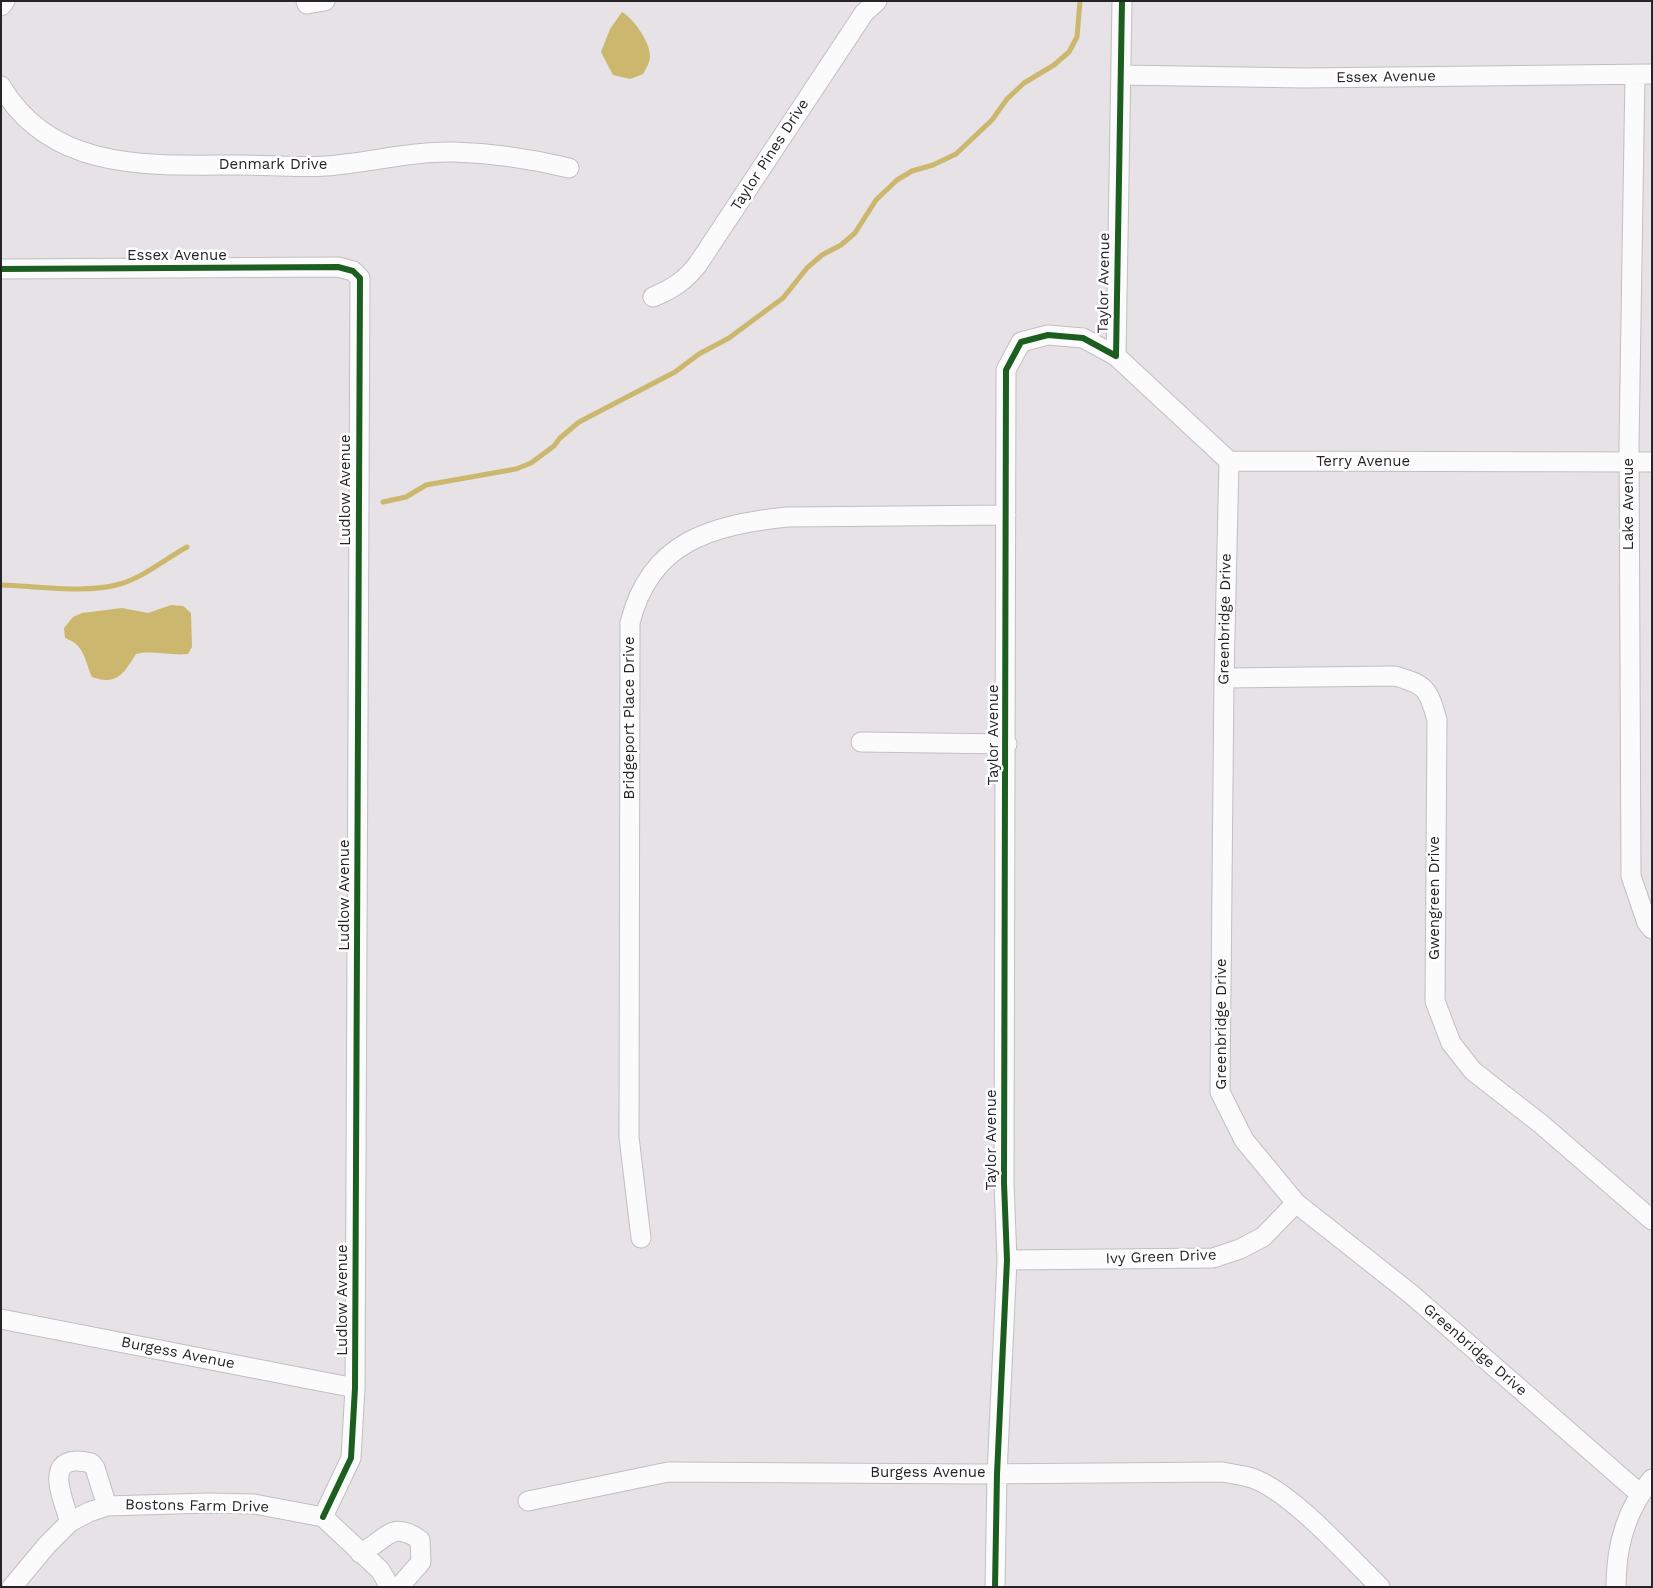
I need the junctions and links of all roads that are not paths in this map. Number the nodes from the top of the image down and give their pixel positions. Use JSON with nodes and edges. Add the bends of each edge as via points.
{"nodes":[{"id":1,"x":5,"y":1,"type":"edge"},
{"id":2,"x":306,"y":1,"type":"edge"},
{"id":3,"x":325,"y":1,"type":"edge"},
{"id":4,"x":877,"y":1,"type":"edge"},
{"id":5,"x":1122,"y":1,"type":"edge"},
{"id":6,"x":1,"y":6,"type":"edge"},
{"id":7,"x":1644,"y":74,"type":"edge"},
{"id":8,"x":1121,"y":75,"type":"junction"},
{"id":9,"x":1,"y":86,"type":"edge"},
{"id":10,"x":570,"y":168,"type":"dead end"},
{"id":11,"x":1,"y":269,"type":"edge"},
{"id":12,"x":353,"y":270,"type":"joint"},
{"id":13,"x":653,"y":297,"type":"dead end"},
{"id":14,"x":1116,"y":356,"type":"junction"},
{"id":15,"x":1229,"y":461,"type":"junction"},
{"id":16,"x":1629,"y":462,"type":"junction"},
{"id":17,"x":1652,"y":462,"type":"edge"},
{"id":18,"x":1006,"y":515,"type":"junction"},
{"id":19,"x":1224,"y":678,"type":"junction"},
{"id":20,"x":861,"y":742,"type":"dead end"},
{"id":21,"x":1007,"y":744,"type":"junction"},
{"id":22,"x":1652,"y":929,"type":"edge"},
{"id":23,"x":1296,"y":1203,"type":"junction"},
{"id":24,"x":1652,"y":1220,"type":"edge"},
{"id":25,"x":641,"y":1238,"type":"dead end"},
{"id":26,"x":1008,"y":1260,"type":"junction"},
{"id":27,"x":1,"y":1319,"type":"edge"},
{"id":28,"x":355,"y":1388,"type":"junction"},
{"id":29,"x":996,"y":1474,"type":"junction"},
{"id":30,"x":1652,"y":1479,"type":"edge"},
{"id":31,"x":1639,"y":1493,"type":"junction"},
{"id":32,"x":528,"y":1501,"type":"dead end"},
{"id":33,"x":107,"y":1506,"type":"junction"},
{"id":34,"x":323,"y":1517,"type":"junction"},
{"id":35,"x":70,"y":1522,"type":"junction"},
{"id":36,"x":360,"y":1553,"type":"junction"},
{"id":37,"x":12,"y":1587,"type":"edge"},
{"id":38,"x":390,"y":1587,"type":"edge"},
{"id":39,"x":399,"y":1587,"type":"edge"},
{"id":40,"x":995,"y":1587,"type":"edge"},
{"id":41,"x":1380,"y":1587,"type":"edge"},
{"id":42,"x":1616,"y":1587,"type":"edge"}],
"edges":[{"from":1,"to":6,"type":"street"},
{"from":2,"to":3,"type":"street","via":[[308,4]]},
{"from":4,"to":13,"type":"street","name":"Taylor Pines Drive","via":[[864,13],[689,276],[674,288]]},
{"from":5,"to":8,"type":"street","name":"Taylor Avenue"},
{"from":7,"to":8,"type":"street","name":"Essex Avenue","via":[[1314,78]]},
{"from":7,"to":16,"type":"street","name":"Lake Avenue","via":[[1631,243]]},
{"from":8,"to":14,"type":"street","name":"Taylor Avenue"},
{"from":9,"to":10,"type":"street","name":"Denmark Drive","via":[[29,121],[58,141],[96,157],[140,165],[325,166],[453,152]]},
{"from":11,"to":12,"type":"street","name":"Essex Avenue","via":[[338,267]]},
{"from":12,"to":28,"type":"street","name":"Ludlow Avenue","via":[[360,278]]},
{"from":14,"to":15,"type":"street"},
{"from":14,"to":18,"type":"street","name":"Taylor Avenue","via":[[1083,338],[1048,335],[1021,342],[1006,370]]},
{"from":15,"to":16,"type":"street","name":"Terry Avenue"},
{"from":15,"to":19,"type":"street","name":"Greenbridge Drive"},
{"from":16,"to":17,"type":"street","name":"Terry Avenue"},
{"from":16,"to":22,"type":"street","name":"Lake Avenue","via":[[1631,876]]},
{"from":18,"to":21,"type":"street","name":"Taylor Avenue"},
{"from":18,"to":25,"type":"street","name":"Bridgeport Place Drive","via":[[787,517],[731,525],[688,542],[669,554],[642,586],[630,623],[629,1108],[629,1137]]},
{"from":19,"to":23,"type":"street","name":"Greenbridge Drive","via":[[1220,1092],[1244,1140]]},
{"from":19,"to":24,"type":"street","name":"Gwengreen Drive","via":[[1395,676],[1419,683],[1431,699],[1437,720],[1435,1001],[1451,1043],[1473,1071],[1541,1124]]},
{"from":20,"to":21,"type":"street"},
{"from":21,"to":26,"type":"street","name":"Taylor Avenue","via":[[1004,1183]]},
{"from":23,"to":26,"type":"street","name":"Ivy Green Drive","via":[[1263,1237],[1213,1258]]},
{"from":23,"to":31,"type":"street","name":"Greenbridge Drive","via":[[1411,1294]]},
{"from":26,"to":29,"type":"street","name":"Taylor Avenue"},
{"from":27,"to":28,"type":"street","name":"Burgess Avenue"},
{"from":28,"to":34,"type":"street","name":"Ludlow Avenue","via":[[351,1458]]},
{"from":29,"to":32,"type":"street","name":"Burgess Avenue","via":[[668,1472]]},
{"from":29,"to":40,"type":"street","name":"Taylor Avenue"},
{"from":29,"to":41,"type":"street","name":"Burgess Avenue","via":[[1222,1472],[1252,1478],[1275,1489],[1297,1507]]},
{"from":30,"to":31,"type":"street"},
{"from":31,"to":42,"type":"street","via":[[1619,1544]]},
{"from":33,"to":34,"type":"street","name":"Bostons Farm Drive","via":[[254,1504]]},
{"from":33,"to":35,"type":"street","name":"Bostons Farm Drive"},
{"from":33,"to":35,"type":"street","name":"Bostons Farm Drive","via":[[91,1462],[70,1462],[60,1468],[57,1476]]},
{"from":34,"to":36,"type":"street"},
{"from":35,"to":37,"type":"street","name":"Bostons Farm Drive","via":[[47,1544]]},
{"from":36,"to":38,"type":"street","via":[[380,1570]]},
{"from":36,"to":39,"type":"street","via":[[373,1547],[391,1531],[407,1531],[420,1540],[422,1562]]}]}
